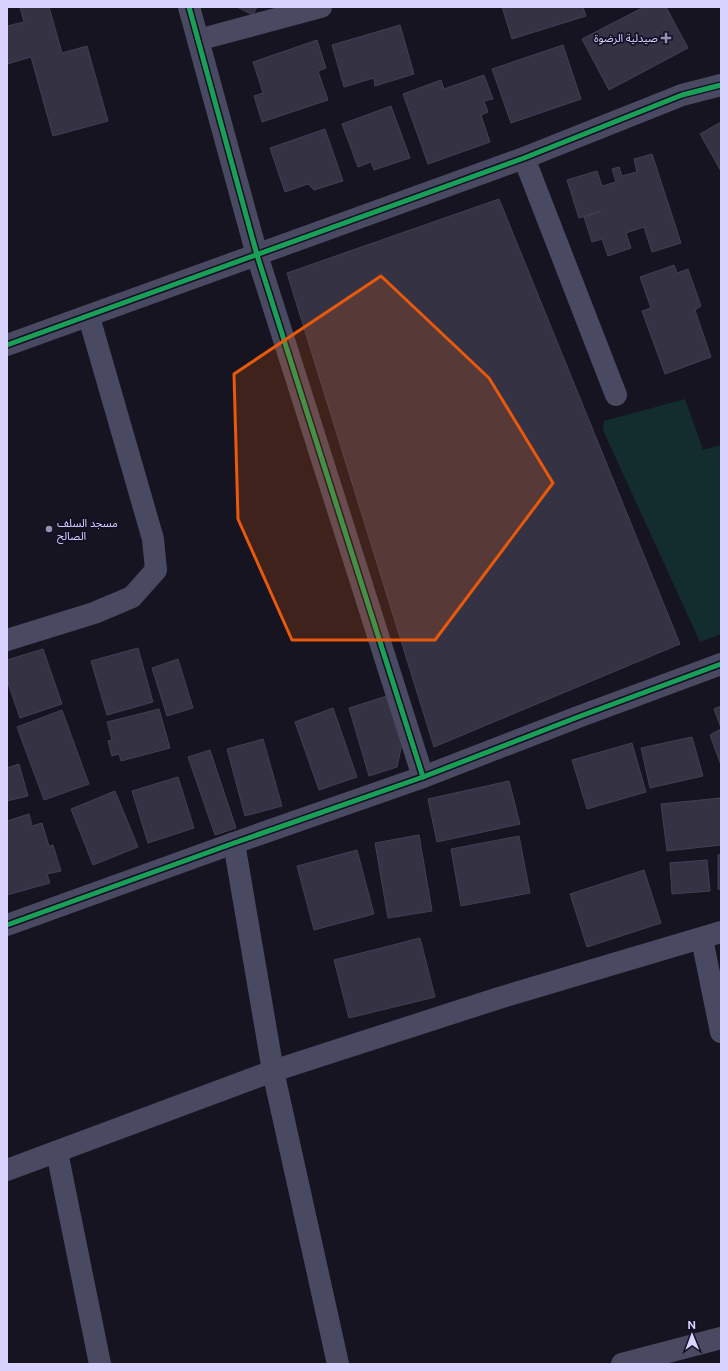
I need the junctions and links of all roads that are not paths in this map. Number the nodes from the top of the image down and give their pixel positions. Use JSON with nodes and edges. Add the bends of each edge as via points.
{"nodes":[{"id":1,"x":189,"y":7,"type":"edge"},
{"id":2,"x":321,"y":7,"type":"edge"},
{"id":3,"x":198,"y":40,"type":"junction"},
{"id":4,"x":721,"y":85,"type":"edge"},
{"id":5,"x":524,"y":158,"type":"junction"},
{"id":6,"x":257,"y":255,"type":"junction"},
{"id":7,"x":89,"y":317,"type":"junction"},
{"id":8,"x":7,"y":345,"type":"edge"},
{"id":9,"x":616,"y":395,"type":"dead end"},
{"id":10,"x":7,"y":640,"type":"edge"},
{"id":11,"x":721,"y":664,"type":"edge"},
{"id":12,"x":423,"y":777,"type":"junction"},
{"id":13,"x":234,"y":843,"type":"junction"},
{"id":14,"x":7,"y":926,"type":"edge"},
{"id":15,"x":711,"y":936,"type":"edge"},
{"id":16,"x":721,"y":1032,"type":"edge"},
{"id":17,"x":273,"y":1071,"type":"junction"},
{"id":18,"x":57,"y":1152,"type":"junction"},
{"id":19,"x":7,"y":1170,"type":"edge"},
{"id":20,"x":721,"y":1338,"type":"edge"},
{"id":21,"x":100,"y":1364,"type":"edge"},
{"id":22,"x":338,"y":1364,"type":"edge"},
{"id":23,"x":622,"y":1364,"type":"edge"}],
"edges":[{"from":1,"to":3,"type":"street"},
{"from":2,"to":3,"type":"street"},
{"from":3,"to":6,"type":"street"},
{"from":4,"to":5,"type":"street","via":[[682,95]]},
{"from":5,"to":6,"type":"street"},
{"from":5,"to":9,"type":"street"},
{"from":6,"to":7,"type":"street"},
{"from":6,"to":12,"type":"street"},
{"from":7,"to":8,"type":"street"},
{"from":7,"to":10,"type":"street","via":[[153,539],[156,570],[132,597],[94,613]]},
{"from":11,"to":12,"type":"street"},
{"from":12,"to":13,"type":"street"},
{"from":13,"to":14,"type":"street"},
{"from":13,"to":17,"type":"street"},
{"from":15,"to":16,"type":"street"},
{"from":15,"to":17,"type":"street","via":[[499,998]]},
{"from":17,"to":18,"type":"street"},
{"from":17,"to":22,"type":"street"},
{"from":18,"to":19,"type":"street"},
{"from":18,"to":21,"type":"street"},
{"from":20,"to":23,"type":"street"}]}
